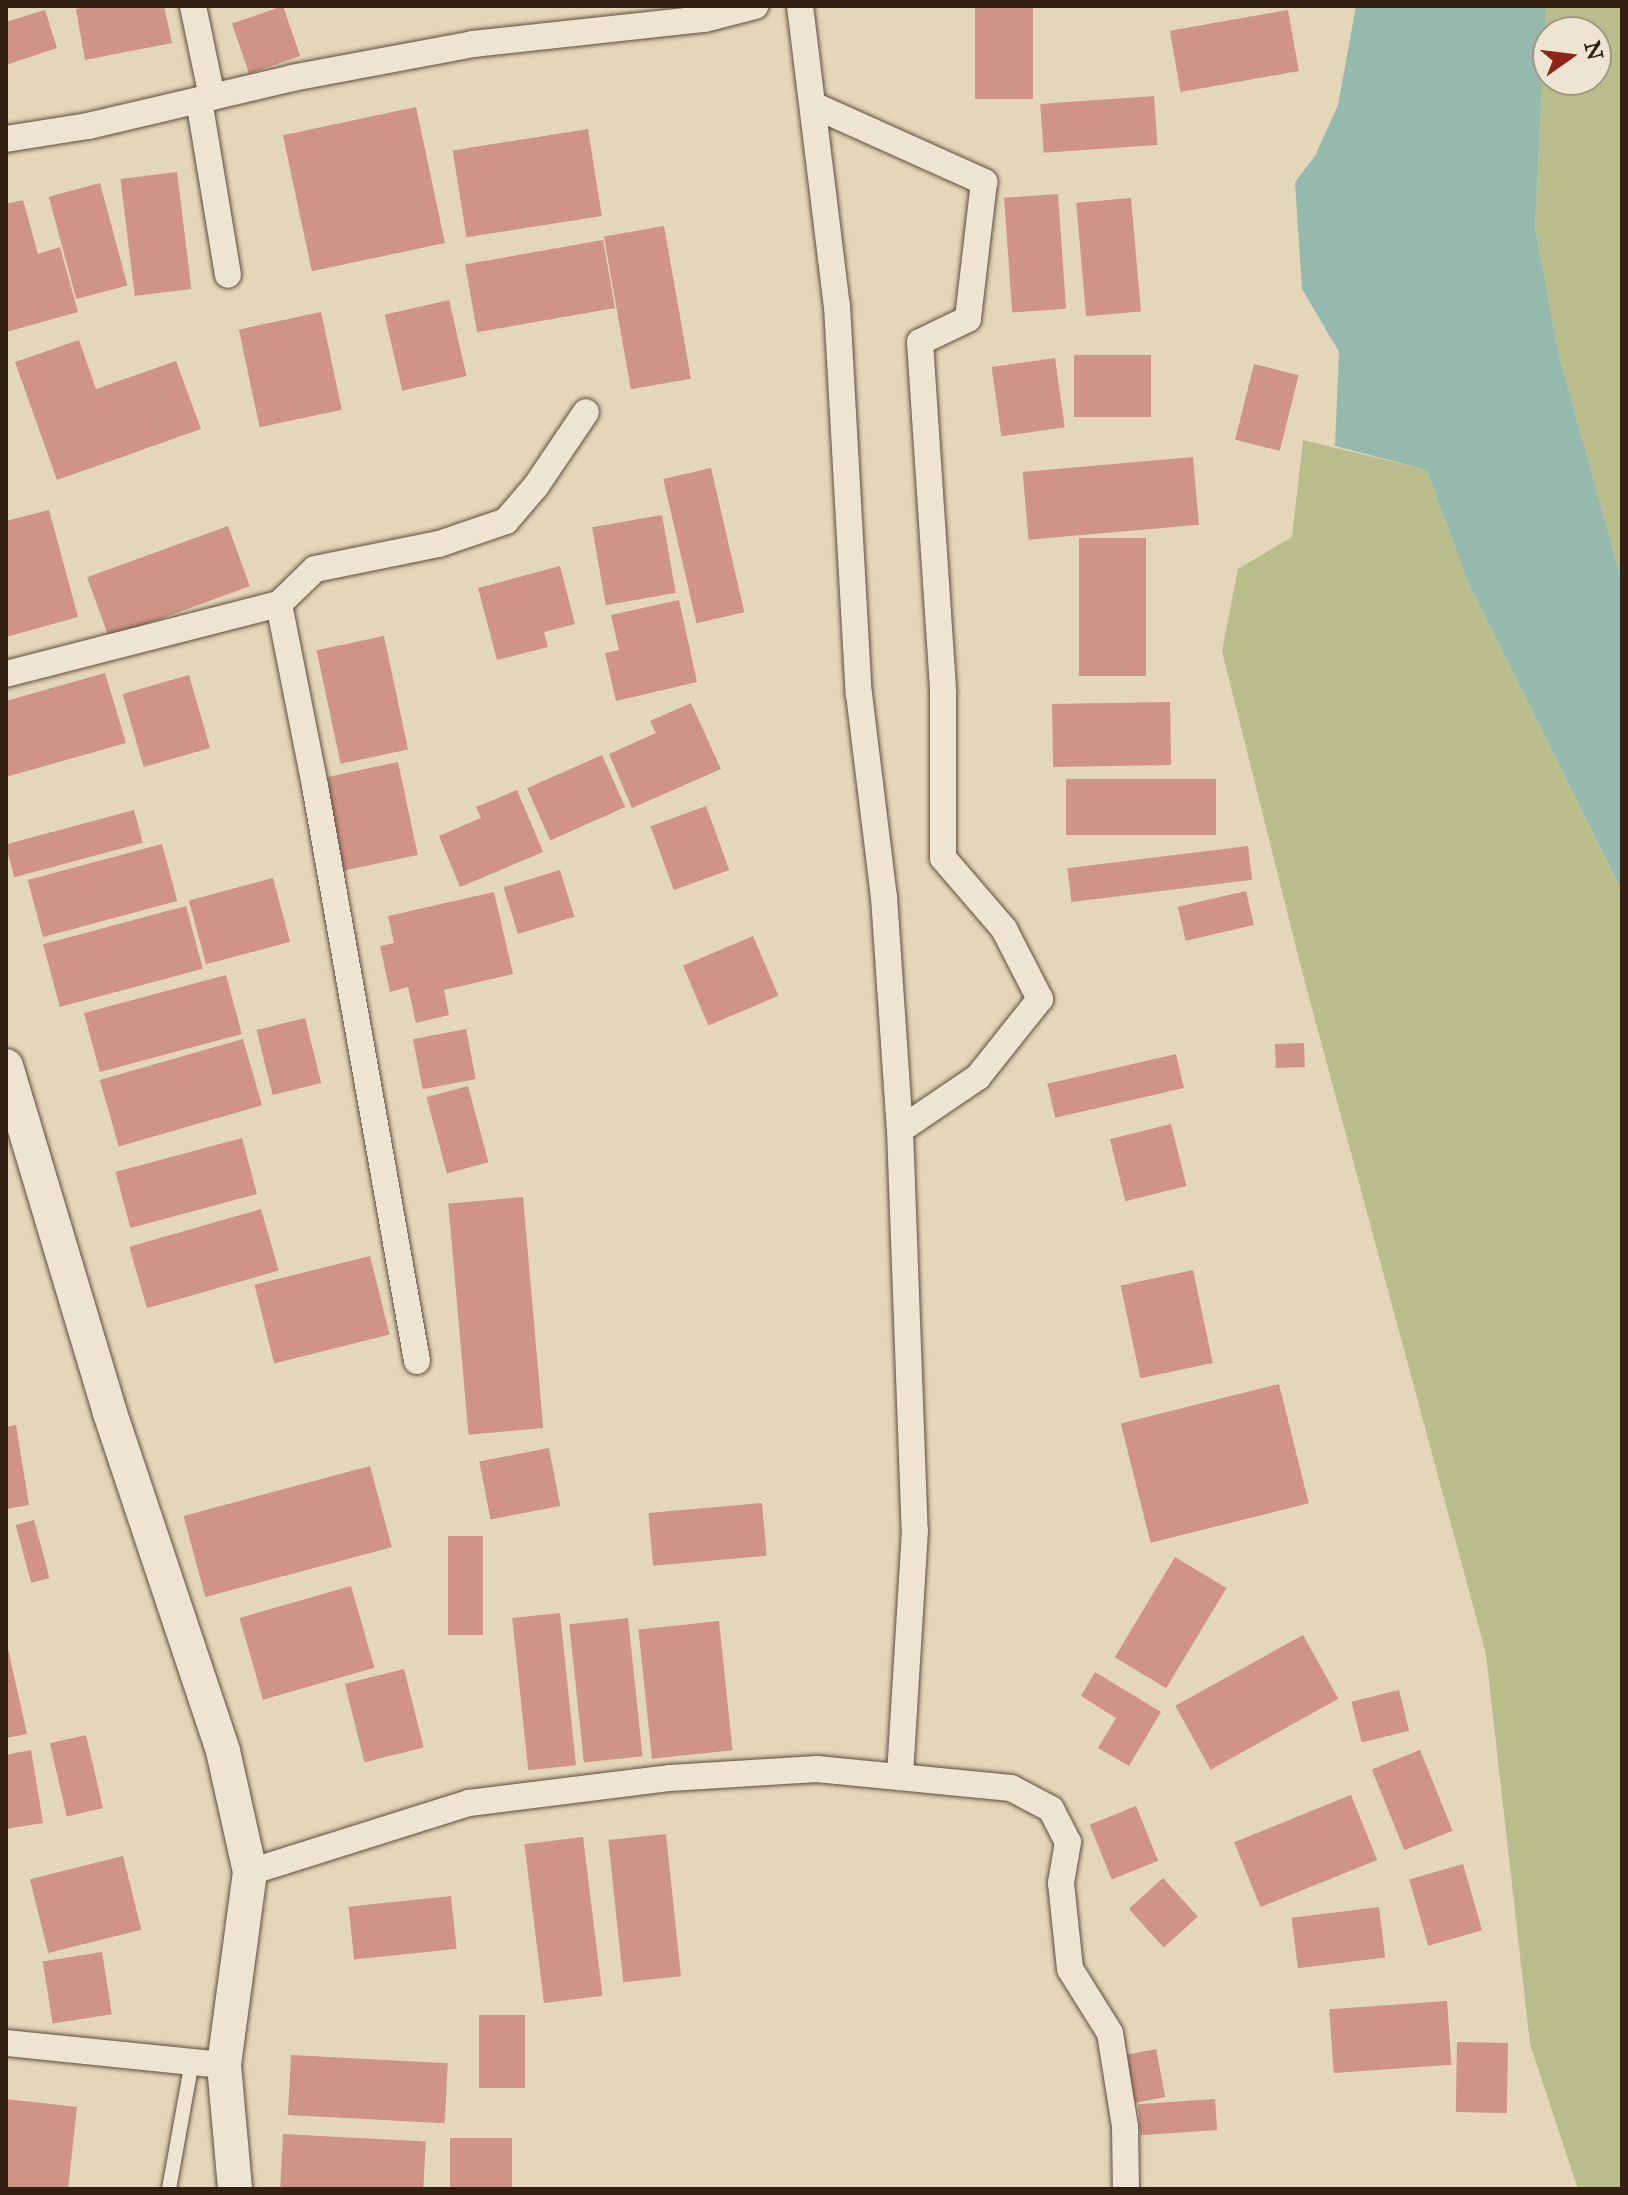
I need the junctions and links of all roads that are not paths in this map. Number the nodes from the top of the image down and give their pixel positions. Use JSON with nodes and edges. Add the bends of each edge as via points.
{"nodes":[{"id":1,"x":193,"y":6,"type":"edge"},
{"id":2,"x":755,"y":6,"type":"edge"},
{"id":3,"x":800,"y":6,"type":"edge"},
{"id":4,"x":206,"y":99,"type":"junction"},
{"id":5,"x":813,"y":105,"type":"junction"},
{"id":6,"x":6,"y":139,"type":"edge"},
{"id":7,"x":228,"y":275,"type":"dead end"},
{"id":8,"x":586,"y":412,"type":"dead end"},
{"id":9,"x":279,"y":604,"type":"junction"},
{"id":10,"x":6,"y":674,"type":"edge"},
{"id":11,"x":6,"y":1066,"type":"edge"},
{"id":12,"x":900,"y":1130,"type":"junction"},
{"id":13,"x":417,"y":1361,"type":"dead end"},
{"id":14,"x":900,"y":1777,"type":"junction"},
{"id":15,"x":250,"y":1872,"type":"junction"},
{"id":16,"x":6,"y":2043,"type":"edge"},
{"id":17,"x":208,"y":2063,"type":"junction"},
{"id":18,"x":169,"y":2189,"type":"edge"},
{"id":19,"x":235,"y":2189,"type":"edge"},
{"id":20,"x":1126,"y":2189,"type":"edge"}],
"edges":[{"from":1,"to":4,"type":"street"},
{"from":2,"to":4,"type":"street","via":[[705,19],[473,44]]},
{"from":3,"to":5,"type":"street"},
{"from":4,"to":6,"type":"street"},
{"from":4,"to":7,"type":"street"},
{"from":5,"to":12,"type":"street","via":[[837,306],[859,694],[884,897]]},
{"from":5,"to":12,"type":"street","via":[[984,182],[968,319],[920,342],[943,692],[943,858],[1004,929],[1040,999],[978,1077]]},
{"from":8,"to":9,"type":"street","via":[[506,521],[439,544],[315,569]]},
{"from":9,"to":10,"type":"street"},
{"from":9,"to":13,"type":"street"},
{"from":11,"to":15,"type":"street","via":[[110,1413],[223,1751]]},
{"from":12,"to":14,"type":"street","via":[[915,1530]]},
{"from":14,"to":15,"type":"street","via":[[817,1769],[670,1778],[469,1803]]},
{"from":14,"to":20,"type":"street","via":[[1011,1788],[1051,1809],[1068,1842],[1061,1883],[1070,1969],[1110,2033],[1125,2127]]},
{"from":15,"to":17,"type":"street"},
{"from":16,"to":17,"type":"street"},
{"from":17,"to":18,"type":"lane"},
{"from":17,"to":19,"type":"street"}]}
